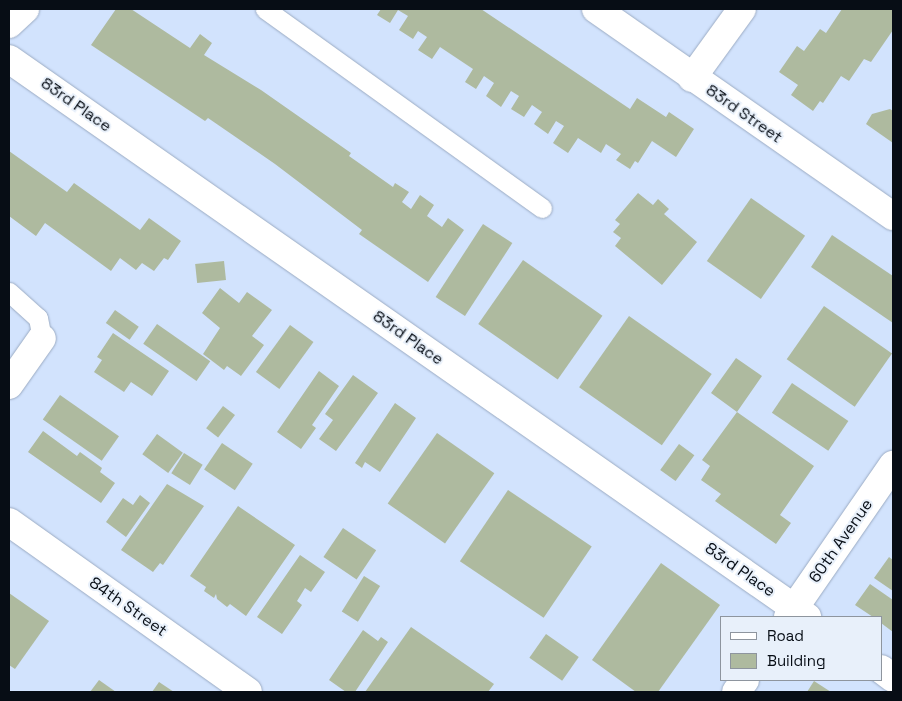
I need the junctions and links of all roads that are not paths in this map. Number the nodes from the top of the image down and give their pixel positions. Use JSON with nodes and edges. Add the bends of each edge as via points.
{"nodes":[{"id":1,"x":26,"y":9,"type":"edge"},
{"id":2,"x":265,"y":9,"type":"edge"},
{"id":3,"x":596,"y":9,"type":"edge"},
{"id":4,"x":742,"y":9,"type":"edge"},
{"id":5,"x":9,"y":24,"type":"edge"},
{"id":6,"x":9,"y":59,"type":"edge"},
{"id":7,"x":692,"y":78,"type":"junction"},
{"id":8,"x":542,"y":208,"type":"dead end"},
{"id":9,"x":893,"y":216,"type":"edge"},
{"id":10,"x":9,"y":292,"type":"edge"},
{"id":11,"x":42,"y":338,"type":"joint"},
{"id":12,"x":9,"y":385,"type":"edge"},
{"id":13,"x":893,"y":465,"type":"edge"},
{"id":14,"x":9,"y":522,"type":"edge"},
{"id":15,"x":796,"y":614,"type":"edge"},
{"id":16,"x":882,"y":670,"type":"edge"},
{"id":17,"x":893,"y":678,"type":"edge"},
{"id":18,"x":744,"y":681,"type":"edge"},
{"id":19,"x":248,"y":692,"type":"edge"},
{"id":20,"x":736,"y":692,"type":"edge"}],
"edges":[{"from":1,"to":5,"type":"street"},
{"from":2,"to":8,"type":"lane"},
{"from":3,"to":7,"type":"street","name":"83rd Street"},
{"from":4,"to":7,"type":"street"},
{"from":6,"to":15,"type":"street","name":"83rd Place"},
{"from":7,"to":9,"type":"street","name":"83rd Street"},
{"from":10,"to":11,"type":"lane","via":[[38,318]]},
{"from":11,"to":12,"type":"street"},
{"from":13,"to":15,"type":"street","name":"60th Avenue"},
{"from":14,"to":19,"type":"street","name":"84th Street"},
{"from":16,"to":17,"type":"street"},
{"from":18,"to":20,"type":"street"}]}
